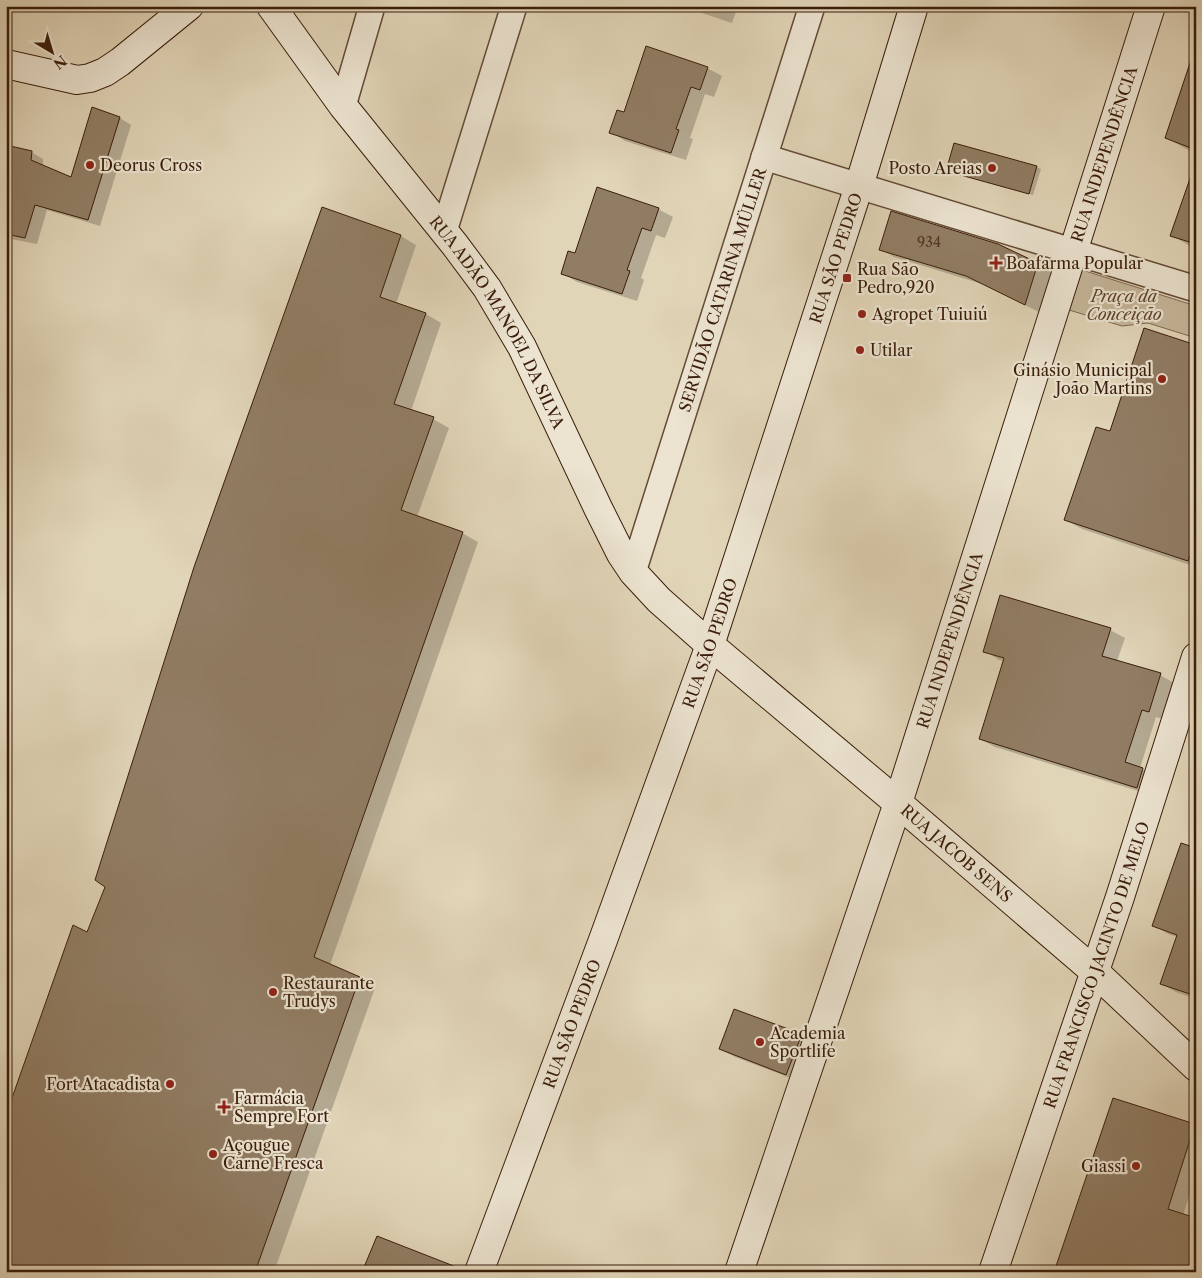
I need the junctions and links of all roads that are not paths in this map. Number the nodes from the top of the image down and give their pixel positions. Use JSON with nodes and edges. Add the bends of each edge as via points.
{"nodes":[{"id":1,"x":189,"y":6,"type":"edge"},
{"id":2,"x":271,"y":6,"type":"edge"},
{"id":3,"x":372,"y":6,"type":"edge"},
{"id":4,"x":514,"y":6,"type":"edge"},
{"id":5,"x":812,"y":6,"type":"edge"},
{"id":6,"x":914,"y":6,"type":"edge"},
{"id":7,"x":1151,"y":6,"type":"edge"},
{"id":8,"x":6,"y":64,"type":"edge"},
{"id":9,"x":343,"y":106,"type":"junction"},
{"id":10,"x":764,"y":157,"type":"junction"},
{"id":11,"x":859,"y":186,"type":"junction"},
{"id":12,"x":444,"y":231,"type":"junction"},
{"id":13,"x":1073,"y":252,"type":"junction"},
{"id":14,"x":1196,"y":289,"type":"edge"},
{"id":15,"x":634,"y":572,"type":"junction"},
{"id":16,"x":710,"y":645,"type":"junction"},
{"id":17,"x":1196,"y":657,"type":"edge"},
{"id":18,"x":898,"y":803,"type":"junction"},
{"id":19,"x":1094,"y":971,"type":"junction"},
{"id":20,"x":1196,"y":1068,"type":"edge"},
{"id":21,"x":479,"y":1272,"type":"edge"},
{"id":22,"x":739,"y":1272,"type":"edge"},
{"id":23,"x":993,"y":1272,"type":"edge"}],
"edges":[{"from":1,"to":8,"type":"street","via":[[120,62],[90,78],[77,80]]},
{"from":2,"to":9,"type":"street","name":"RUA ADÃO MANOEL DA SILVA"},
{"from":3,"to":9,"type":"street"},
{"from":4,"to":12,"type":"street"},
{"from":5,"to":10,"type":"street","name":"SERVIDÃO CATARINA MÜLLER"},
{"from":6,"to":11,"type":"street","name":"RUA SÃO PEDRO"},
{"from":7,"to":13,"type":"street","name":"RUA INDEPENDÊNCIA"},
{"from":9,"to":12,"type":"street","name":"RUA ADÃO MANOEL DA SILVA"},
{"from":10,"to":11,"type":"street"},
{"from":10,"to":15,"type":"street","name":"SERVIDÃO CATARINA MÜLLER"},
{"from":11,"to":13,"type":"street"},
{"from":11,"to":16,"type":"street","name":"RUA SÃO PEDRO"},
{"from":12,"to":15,"type":"street","name":"RUA ADÃO MANOEL DA SILVA","via":[[487,288],[522,347],[598,508],[621,554]]},
{"from":13,"to":14,"type":"street"},
{"from":13,"to":18,"type":"street","name":"RUA INDEPENDÊNCIA"},
{"from":15,"to":16,"type":"street","name":"RUA ADÃO MANOEL DA SILVA","via":[[659,600]]},
{"from":16,"to":18,"type":"street","name":"RUA JACOB SENS"},
{"from":16,"to":21,"type":"street","name":"RUA SÃO PEDRO"},
{"from":17,"to":19,"type":"street","name":"RUA FRANCISCO JACINTO DE MELO"},
{"from":18,"to":19,"type":"street","name":"RUA JACOB SENS"},
{"from":18,"to":22,"type":"street","name":"RUA INDEPENDÊNCIA"},
{"from":19,"to":20,"type":"street","name":"RUA JACOB SENS"},
{"from":19,"to":23,"type":"street","name":"RUA FRANCISCO JACINTO DE MELO"}]}
